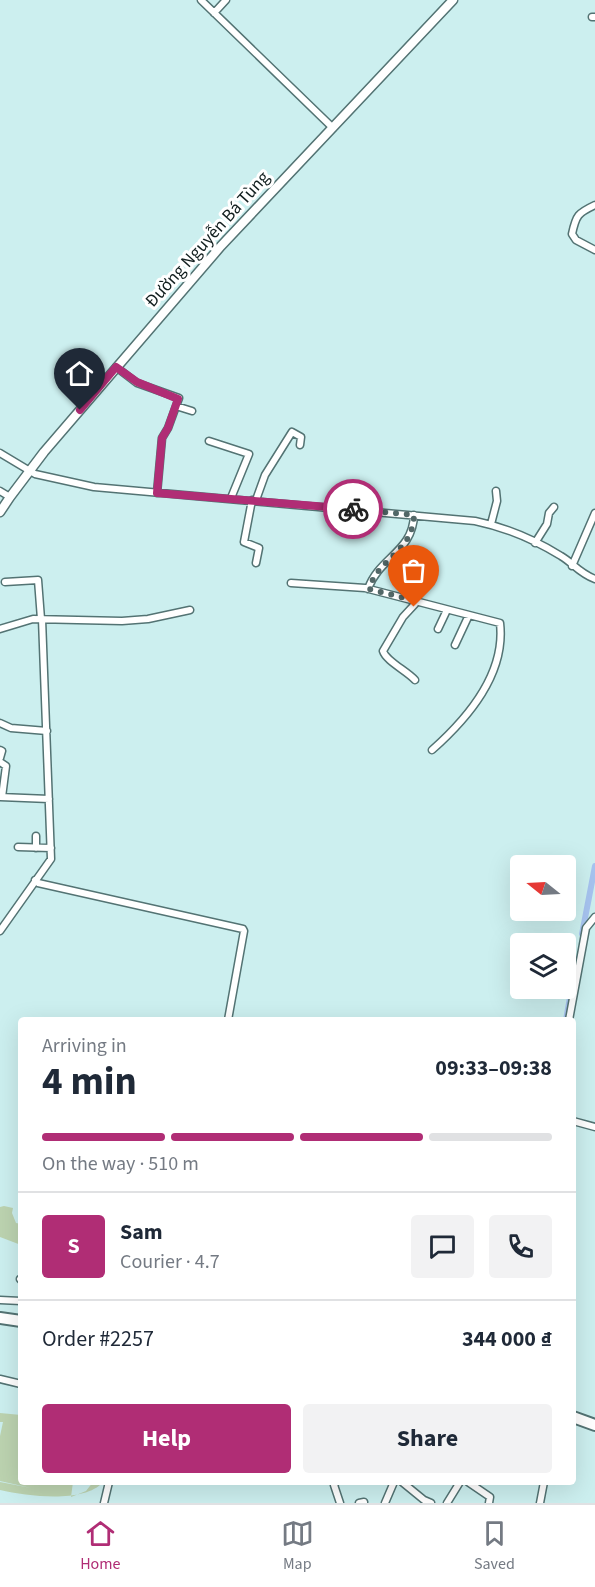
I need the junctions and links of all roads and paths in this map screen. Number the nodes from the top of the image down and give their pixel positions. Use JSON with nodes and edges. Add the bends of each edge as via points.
{"nodes":[{"id":1,"x":201,"y":0,"type":"edge"},
{"id":2,"x":226,"y":0,"type":"edge"},
{"id":3,"x":453,"y":0,"type":"edge"},
{"id":4,"x":214,"y":13,"type":"junction"},
{"id":5,"x":333,"y":128,"type":"junction"},
{"id":6,"x":595,"y":205,"type":"edge"},
{"id":7,"x":595,"y":250,"type":"edge"},
{"id":8,"x":117,"y":366,"type":"junction"},
{"id":9,"x":176,"y":406,"type":"junction"},
{"id":10,"x":192,"y":411,"type":"dead end"},
{"id":11,"x":209,"y":441,"type":"dead end"},
{"id":12,"x":300,"y":445,"type":"dead end"},
{"id":13,"x":0,"y":453,"type":"edge"},
{"id":14,"x":29,"y":471,"type":"junction"},
{"id":15,"x":0,"y":491,"type":"edge"},
{"id":16,"x":496,"y":491,"type":"dead end"},
{"id":17,"x":157,"y":493,"type":"junction"},
{"id":18,"x":10,"y":496,"type":"junction"},
{"id":19,"x":231,"y":498,"type":"junction"},
{"id":20,"x":254,"y":500,"type":"junction"},
{"id":21,"x":554,"y":507,"type":"dead end"},
{"id":22,"x":340,"y":508,"type":"junction"},
{"id":23,"x":0,"y":512,"type":"edge"},
{"id":24,"x":595,"y":513,"type":"edge"},
{"id":25,"x":414,"y":515,"type":"junction"},
{"id":26,"x":341,"y":522,"type":"dead end"},
{"id":27,"x":491,"y":524,"type":"junction"},
{"id":28,"x":535,"y":543,"type":"junction"},
{"id":29,"x":256,"y":563,"type":"dead end"},
{"id":30,"x":572,"y":566,"type":"junction"},
{"id":31,"x":595,"y":579,"type":"edge"},
{"id":32,"x":5,"y":582,"type":"dead end"},
{"id":33,"x":291,"y":583,"type":"dead end"},
{"id":34,"x":369,"y":589,"type":"junction"},
{"id":35,"x":413,"y":600,"type":"junction"},
{"id":36,"x":190,"y":610,"type":"dead end"},
{"id":37,"x":447,"y":610,"type":"junction"},
{"id":38,"x":469,"y":615,"type":"junction"},
{"id":39,"x":41,"y":619,"type":"junction"},
{"id":40,"x":438,"y":629,"type":"dead end"},
{"id":41,"x":0,"y":630,"type":"edge"},
{"id":42,"x":455,"y":645,"type":"dead end"},
{"id":43,"x":415,"y":680,"type":"dead end"},
{"id":44,"x":0,"y":723,"type":"edge"},
{"id":45,"x":47,"y":731,"type":"junction"},
{"id":46,"x":0,"y":750,"type":"edge"},
{"id":47,"x":432,"y":750,"type":"dead end"},
{"id":48,"x":0,"y":758,"type":"edge"},
{"id":49,"x":0,"y":762,"type":"edge"},
{"id":50,"x":1,"y":797,"type":"edge"},
{"id":51,"x":48,"y":799,"type":"junction"},
{"id":52,"x":36,"y":836,"type":"dead end"},
{"id":53,"x":18,"y":847,"type":"dead end"},
{"id":54,"x":36,"y":848,"type":"junction"},
{"id":55,"x":51,"y":848,"type":"junction"},
{"id":56,"x":35,"y":880,"type":"junction"},
{"id":57,"x":595,"y":917,"type":"edge"},
{"id":58,"x":1,"y":927,"type":"edge"},
{"id":59,"x":229,"y":1017,"type":"edge"},
{"id":60,"x":570,"y":1017,"type":"edge"},
{"id":61,"x":576,"y":1122,"type":"edge"},
{"id":62,"x":595,"y":1127,"type":"edge"},
{"id":63,"x":0,"y":1300,"type":"edge"},
{"id":64,"x":18,"y":1301,"type":"edge"},
{"id":65,"x":0,"y":1318,"type":"edge"},
{"id":66,"x":18,"y":1321,"type":"edge"},
{"id":67,"x":0,"y":1379,"type":"edge"},
{"id":68,"x":18,"y":1383,"type":"edge"},
{"id":69,"x":576,"y":1419,"type":"edge"},
{"id":70,"x":595,"y":1425,"type":"edge"},
{"id":71,"x":108,"y":1485,"type":"edge"},
{"id":72,"x":334,"y":1485,"type":"edge"},
{"id":73,"x":393,"y":1485,"type":"edge"},
{"id":74,"x":406,"y":1485,"type":"edge"},
{"id":75,"x":458,"y":1485,"type":"edge"},
{"id":76,"x":473,"y":1485,"type":"edge"},
{"id":77,"x":543,"y":1485,"type":"edge"},
{"id":78,"x":104,"y":1503,"type":"edge"},
{"id":79,"x":340,"y":1503,"type":"edge"},
{"id":80,"x":386,"y":1503,"type":"edge"},
{"id":81,"x":431,"y":1503,"type":"edge"},
{"id":82,"x":447,"y":1503,"type":"edge"},
{"id":83,"x":489,"y":1503,"type":"edge"},
{"id":84,"x":539,"y":1503,"type":"edge"}],
"edges":[{"from":1,"to":4,"type":"street"},
{"from":2,"to":4,"type":"street"},
{"from":3,"to":5,"type":"main road","name":"Đường Nguyễn Bá Tùng"},
{"from":4,"to":5,"type":"street"},
{"from":5,"to":8,"type":"main road","name":"Đường Nguyễn Bá Tùng","via":[[221,246]]},
{"from":6,"to":7,"type":"street","via":[[575,218],[572,234]]},
{"from":8,"to":9,"type":"street","via":[[137,382],[178,399]]},
{"from":8,"to":14,"type":"main road","name":"Đường Nguyễn Bá Tùng"},
{"from":9,"to":10,"type":"street"},
{"from":9,"to":17,"type":"street","via":[[162,438]]},
{"from":11,"to":19,"type":"street","via":[[249,454]]},
{"from":12,"to":20,"type":"street","via":[[301,437],[292,432]]},
{"from":13,"to":14,"type":"street"},
{"from":14,"to":17,"type":"street","via":[[94,487]]},
{"from":14,"to":18,"type":"main road","name":"Đường Nguyễn Bá Tùng"},
{"from":15,"to":18,"type":"street"},
{"from":16,"to":27,"type":"street"},
{"from":17,"to":19,"type":"street"},
{"from":18,"to":23,"type":"main road","name":"Đường Nguyễn Bá Tùng"},
{"from":19,"to":20,"type":"street"},
{"from":20,"to":22,"type":"street"},
{"from":20,"to":29,"type":"street","via":[[244,542],[259,548]]},
{"from":21,"to":28,"type":"street"},
{"from":22,"to":25,"type":"street"},
{"from":22,"to":26,"type":"street"},
{"from":24,"to":30,"type":"street"},
{"from":25,"to":27,"type":"street"},
{"from":25,"to":34,"type":"street","via":[[407,541],[378,570]]},
{"from":27,"to":28,"type":"street"},
{"from":28,"to":30,"type":"street"},
{"from":30,"to":31,"type":"street"},
{"from":32,"to":39,"type":"street","via":[[38,580]]},
{"from":33,"to":34,"type":"street"},
{"from":34,"to":35,"type":"street"},
{"from":35,"to":37,"type":"street"},
{"from":35,"to":43,"type":"street","via":[[415,604],[383,651],[385,657]]},
{"from":36,"to":39,"type":"street","via":[[122,621]]},
{"from":37,"to":38,"type":"street"},
{"from":37,"to":40,"type":"street"},
{"from":38,"to":42,"type":"street"},
{"from":38,"to":47,"type":"street","via":[[500,623],[499,655],[485,690],[459,724]]},
{"from":39,"to":41,"type":"street"},
{"from":39,"to":45,"type":"street"},
{"from":44,"to":45,"type":"street","via":[[11,728]]},
{"from":45,"to":51,"type":"street"},
{"from":46,"to":48,"type":"street"},
{"from":49,"to":50,"type":"street","via":[[6,766]]},
{"from":50,"to":51,"type":"street"},
{"from":51,"to":55,"type":"street"},
{"from":52,"to":54,"type":"street"},
{"from":53,"to":54,"type":"street"},
{"from":54,"to":55,"type":"street"},
{"from":55,"to":56,"type":"street","via":[[51,859]]},
{"from":56,"to":58,"type":"street"},
{"from":56,"to":59,"type":"street","via":[[243,929]]},
{"from":57,"to":60,"type":"street","via":[[586,928]]},
{"from":61,"to":62,"type":"street"},
{"from":63,"to":64,"type":"street"},
{"from":65,"to":66,"type":"highway"},
{"from":67,"to":68,"type":"street"},
{"from":69,"to":70,"type":"highway"},
{"from":71,"to":78,"type":"street"},
{"from":72,"to":79,"type":"street"},
{"from":73,"to":80,"type":"street"},
{"from":74,"to":81,"type":"street"},
{"from":75,"to":82,"type":"street"},
{"from":76,"to":83,"type":"street","via":[[487,1493]]},
{"from":77,"to":84,"type":"street"}]}
